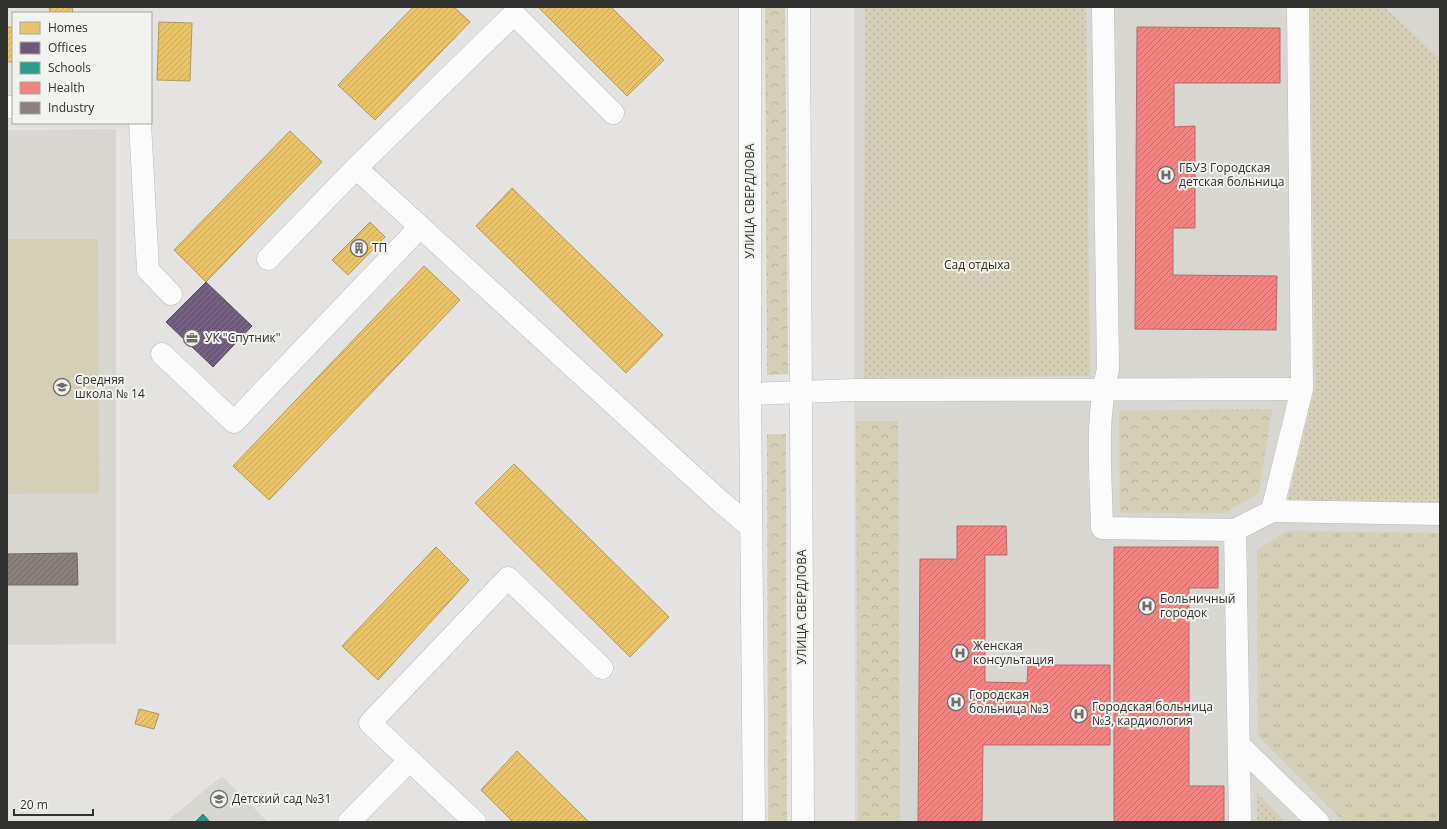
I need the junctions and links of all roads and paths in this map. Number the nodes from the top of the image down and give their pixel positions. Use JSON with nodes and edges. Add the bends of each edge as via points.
{"nodes":[{"id":1,"x":750,"y":7,"type":"edge"},
{"id":2,"x":800,"y":7,"type":"edge"},
{"id":3,"x":1103,"y":7,"type":"edge"},
{"id":4,"x":1298,"y":7,"type":"edge"},
{"id":5,"x":510,"y":10,"type":"edge"},
{"id":6,"x":613,"y":113,"type":"dead end"},
{"id":7,"x":140,"y":124,"type":"edge"},
{"id":8,"x":356,"y":168,"type":"junction"},
{"id":9,"x":420,"y":227,"type":"junction"},
{"id":10,"x":268,"y":259,"type":"dead end"},
{"id":11,"x":171,"y":294,"type":"dead end"},
{"id":12,"x":162,"y":354,"type":"dead end"},
{"id":13,"x":1103,"y":389,"type":"junction"},
{"id":14,"x":1302,"y":389,"type":"junction"},
{"id":15,"x":801,"y":393,"type":"junction"},
{"id":16,"x":750,"y":394,"type":"junction"},
{"id":17,"x":1272,"y":511,"type":"junction"},
{"id":18,"x":1440,"y":514,"type":"edge"},
{"id":19,"x":751,"y":527,"type":"junction"},
{"id":20,"x":1235,"y":530,"type":"junction"},
{"id":21,"x":602,"y":668,"type":"dead end"},
{"id":22,"x":1238,"y":745,"type":"junction"},
{"id":23,"x":409,"y":760,"type":"junction"},
{"id":24,"x":348,"y":822,"type":"edge"},
{"id":25,"x":475,"y":822,"type":"edge"},
{"id":26,"x":754,"y":822,"type":"edge"},
{"id":27,"x":803,"y":822,"type":"edge"},
{"id":28,"x":1240,"y":822,"type":"edge"},
{"id":29,"x":1318,"y":822,"type":"edge"}],
"edges":[{"from":1,"to":16,"type":"street","name":"УЛИЦА СВЕРДЛОВА"},
{"from":2,"to":15,"type":"street","name":"УЛИЦА СВЕРДЛОВА"},
{"from":3,"to":13,"type":"street","via":[[1108,369]]},
{"from":4,"to":14,"type":"street"},
{"from":5,"to":6,"type":"street"},
{"from":5,"to":8,"type":"street"},
{"from":7,"to":11,"type":"street","via":[[148,270]]},
{"from":8,"to":9,"type":"street"},
{"from":8,"to":10,"type":"street"},
{"from":9,"to":12,"type":"street","via":[[234,422]]},
{"from":9,"to":19,"type":"street"},
{"from":13,"to":14,"type":"street"},
{"from":13,"to":15,"type":"street","via":[[854,390]]},
{"from":13,"to":20,"type":"street","via":[[1100,423],[1102,528]]},
{"from":14,"to":17,"type":"street"},
{"from":15,"to":16,"type":"street"},
{"from":15,"to":27,"type":"street","name":"УЛИЦА СВЕРДЛОВА"},
{"from":16,"to":19,"type":"street","name":"УЛИЦА СВЕРДЛОВА"},
{"from":17,"to":18,"type":"street"},
{"from":17,"to":20,"type":"street"},
{"from":19,"to":26,"type":"street","name":"УЛИЦА СВЕРДЛОВА"},
{"from":20,"to":22,"type":"street"},
{"from":21,"to":23,"type":"street","via":[[508,578],[370,723]]},
{"from":22,"to":28,"type":"street"},
{"from":22,"to":29,"type":"street"},
{"from":23,"to":24,"type":"street"},
{"from":23,"to":25,"type":"street"}]}
